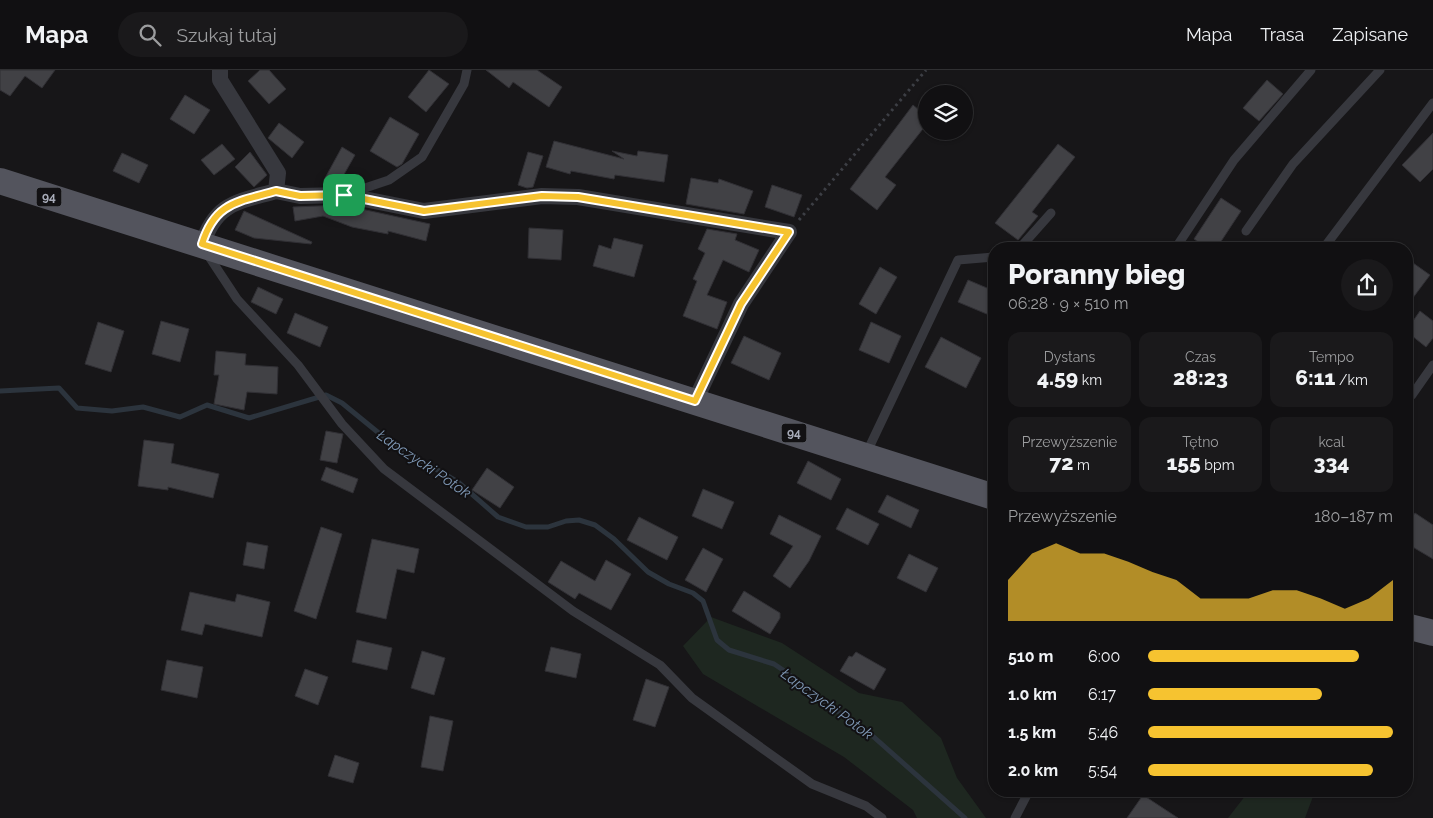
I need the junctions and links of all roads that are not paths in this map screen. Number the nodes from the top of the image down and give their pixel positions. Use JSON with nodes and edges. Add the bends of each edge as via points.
{"nodes":[{"id":1,"x":220,"y":70,"type":"edge"},
{"id":2,"x":467,"y":70,"type":"edge"},
{"id":3,"x":1311,"y":70,"type":"edge"},
{"id":4,"x":1380,"y":70,"type":"edge"},
{"id":5,"x":1433,"y":103,"type":"edge"},
{"id":6,"x":0,"y":181,"type":"edge"},
{"id":7,"x":276,"y":191,"type":"junction"},
{"id":8,"x":344,"y":195,"type":"junction"},
{"id":9,"x":1051,"y":213,"type":"dead end"},
{"id":10,"x":1246,"y":231,"type":"dead end"},
{"id":11,"x":1024,"y":242,"type":"edge"},
{"id":12,"x":1180,"y":242,"type":"edge"},
{"id":13,"x":1328,"y":242,"type":"edge"},
{"id":14,"x":202,"y":244,"type":"junction"},
{"id":15,"x":988,"y":258,"type":"edge"},
{"id":16,"x":1433,"y":365,"type":"edge"},
{"id":17,"x":1413,"y":394,"type":"edge"},
{"id":18,"x":695,"y":401,"type":"junction"},
{"id":19,"x":865,"y":456,"type":"junction"},
{"id":20,"x":988,"y":494,"type":"edge"},
{"id":21,"x":1413,"y":628,"type":"edge"},
{"id":22,"x":1433,"y":633,"type":"edge"},
{"id":23,"x":1026,"y":797,"type":"edge"},
{"id":24,"x":882,"y":818,"type":"edge"},
{"id":25,"x":1015,"y":818,"type":"edge"}],
"edges":[{"from":1,"to":7,"type":"street","via":[[220,80],[278,173]]},
{"from":2,"to":8,"type":"lane","via":[[464,84],[422,157],[389,180]]},
{"from":3,"to":12,"type":"lane","via":[[1234,160]]},
{"from":4,"to":10,"type":"lane","via":[[1293,164]]},
{"from":5,"to":13,"type":"lane"},
{"from":6,"to":14,"type":"main road","number":"94"},
{"from":7,"to":8,"type":"street","via":[[300,196]]},
{"from":7,"to":14,"type":"street","via":[[231,204],[213,219]]},
{"from":8,"to":18,"type":"street","via":[[424,211],[542,196],[578,197],[789,232],[741,304]]},
{"from":9,"to":11,"type":"lane"},
{"from":14,"to":18,"type":"main road","number":"94"},
{"from":14,"to":24,"type":"lane","via":[[237,299],[384,469],[573,611],[660,665],[692,698],[812,784],[866,806]]},
{"from":15,"to":19,"type":"lane","via":[[958,260]]},
{"from":16,"to":17,"type":"lane"},
{"from":18,"to":19,"type":"main road","number":"94"},
{"from":19,"to":20,"type":"main road","number":"94"},
{"from":21,"to":22,"type":"main road"},
{"from":23,"to":25,"type":"lane"}]}
